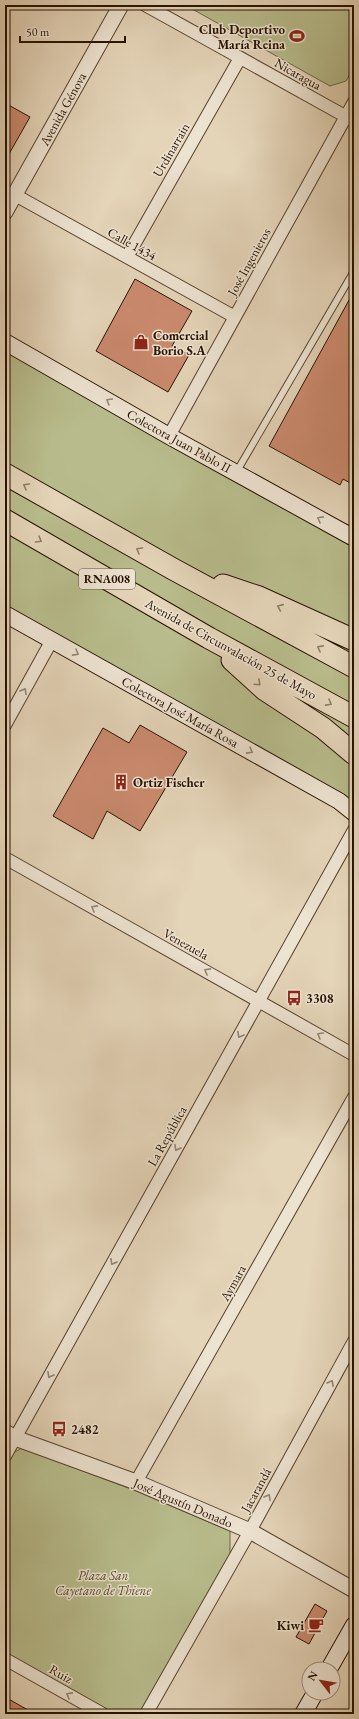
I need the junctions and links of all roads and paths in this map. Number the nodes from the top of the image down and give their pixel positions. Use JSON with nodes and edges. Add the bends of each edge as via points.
{"nodes":[{"id":1,"x":121,"y":5,"type":"edge"},
{"id":2,"x":145,"y":5,"type":"edge"},
{"id":3,"x":240,"y":58,"type":"junction"},
{"id":4,"x":354,"y":102,"type":"edge"},
{"id":5,"x":350,"y":119,"type":"edge"},
{"id":6,"x":15,"y":195,"type":"junction"},
{"id":7,"x":5,"y":212,"type":"edge"},
{"id":8,"x":127,"y":257,"type":"junction"},
{"id":9,"x":354,"y":271,"type":"edge"},
{"id":10,"x":235,"y":318,"type":"junction"},
{"id":11,"x":5,"y":342,"type":"edge"},
{"id":12,"x":169,"y":436,"type":"junction"},
{"id":13,"x":236,"y":473,"type":"junction"},
{"id":14,"x":5,"y":474,"type":"edge"},
{"id":15,"x":5,"y":520,"type":"edge"},
{"id":16,"x":354,"y":538,"type":"edge"},
{"id":17,"x":173,"y":569,"type":"junction"},
{"id":18,"x":5,"y":614,"type":"edge"},
{"id":19,"x":208,"y":638,"type":"junction"},
{"id":20,"x":52,"y":640,"type":"junction"},
{"id":21,"x":354,"y":640,"type":"edge"},
{"id":22,"x":354,"y":667,"type":"edge"},
{"id":23,"x":354,"y":717,"type":"edge"},
{"id":24,"x":5,"y":725,"type":"edge"},
{"id":25,"x":354,"y":754,"type":"edge"},
{"id":26,"x":354,"y":812,"type":"edge"},
{"id":27,"x":354,"y":830,"type":"edge"},
{"id":28,"x":5,"y":858,"type":"edge"},
{"id":29,"x":259,"y":1001,"type":"junction"},
{"id":30,"x":354,"y":1055,"type":"edge"},
{"id":31,"x":354,"y":1097,"type":"edge"},
{"id":32,"x":354,"y":1341,"type":"edge"},
{"id":33,"x":10,"y":1435,"type":"edge"},
{"id":34,"x":5,"y":1456,"type":"edge"},
{"id":35,"x":136,"y":1482,"type":"junction"},
{"id":36,"x":250,"y":1531,"type":"junction"},
{"id":37,"x":354,"y":1590,"type":"edge"},
{"id":38,"x":354,"y":1625,"type":"edge"},
{"id":39,"x":5,"y":1659,"type":"edge"},
{"id":40,"x":334,"y":1661,"type":"edge"},
{"id":41,"x":311,"y":1701,"type":"edge"},
{"id":42,"x":103,"y":1714,"type":"edge"},
{"id":43,"x":146,"y":1714,"type":"edge"},
{"id":44,"x":304,"y":1714,"type":"edge"}],
"edges":[{"from":1,"to":6,"type":"street","name":"Avenida Génova"},
{"from":2,"to":3,"type":"street","name":"Nicaragua"},
{"from":3,"to":5,"type":"street","name":"Nicaragua"},
{"from":3,"to":8,"type":"street","name":"Urdinarrain"},
{"from":4,"to":5,"type":"street","name":"José Ingenieros"},
{"from":5,"to":10,"type":"street","name":"José Ingenieros"},
{"from":6,"to":7,"type":"street","name":"Avenida Génova"},
{"from":6,"to":8,"type":"street","name":"Calle 1434"},
{"from":8,"to":10,"type":"street","name":"Calle 1434"},
{"from":9,"to":13,"type":"lane"},
{"from":10,"to":12,"type":"street","name":"José Ingenieros"},
{"from":12,"to":11,"type":"main road","name":"Colectora Juan Pablo II","one_way":true},
{"from":12,"to":13,"type":"main road","name":"Colectora Juan Pablo II"},
{"from":16,"to":13,"type":"main road","name":"Colectora Juan Pablo II","one_way":true},
{"from":17,"to":14,"type":"highway","number":"RNA008","one_way":true},
{"from":15,"to":19,"type":"highway","name":"Avenida de Circunvalación 25 de Mayo","number":"RNA008","one_way":true},
{"from":21,"to":17,"type":"highway","one_way":true,"via":[[259,597]]},
{"from":22,"to":17,"type":"highway","number":"RNA008","one_way":true},
{"from":18,"to":20,"type":"main road","name":"Colectora José María Rosa"},
{"from":19,"to":23,"type":"highway","name":"Avenida de Circunvalación 25 de Mayo","number":"RNA008","one_way":true},
{"from":19,"to":25,"type":"highway","one_way":true,"via":[[265,690],[324,728]]},
{"from":24,"to":20,"type":"street","one_way":true},
{"from":20,"to":26,"type":"main road","name":"Colectora José María Rosa","one_way":true,"via":[[339,801]]},
{"from":27,"to":29,"type":"street","name":"La República"},
{"from":29,"to":28,"type":"street","name":"Venezuela","one_way":true},
{"from":30,"to":29,"type":"street","name":"Venezuela","one_way":true},
{"from":29,"to":33,"type":"street","name":"La República","one_way":true},
{"from":31,"to":35,"type":"street","name":"Aymara"},
{"from":36,"to":32,"type":"street","name":"Jacarandá","one_way":true},
{"from":33,"to":34,"type":"street","name":"La República"},
{"from":33,"to":35,"type":"street","name":"José Agustín Donado"},
{"from":35,"to":36,"type":"street","name":"José Agustín Donado"},
{"from":36,"to":37,"type":"street","name":"José Agustín Donado"},
{"from":36,"to":43,"type":"street","name":"Jacarandá"},
{"from":38,"to":40,"type":"main road"},
{"from":42,"to":39,"type":"street","name":"Ruiz","one_way":true},
{"from":41,"to":44,"type":"main road"}]}
